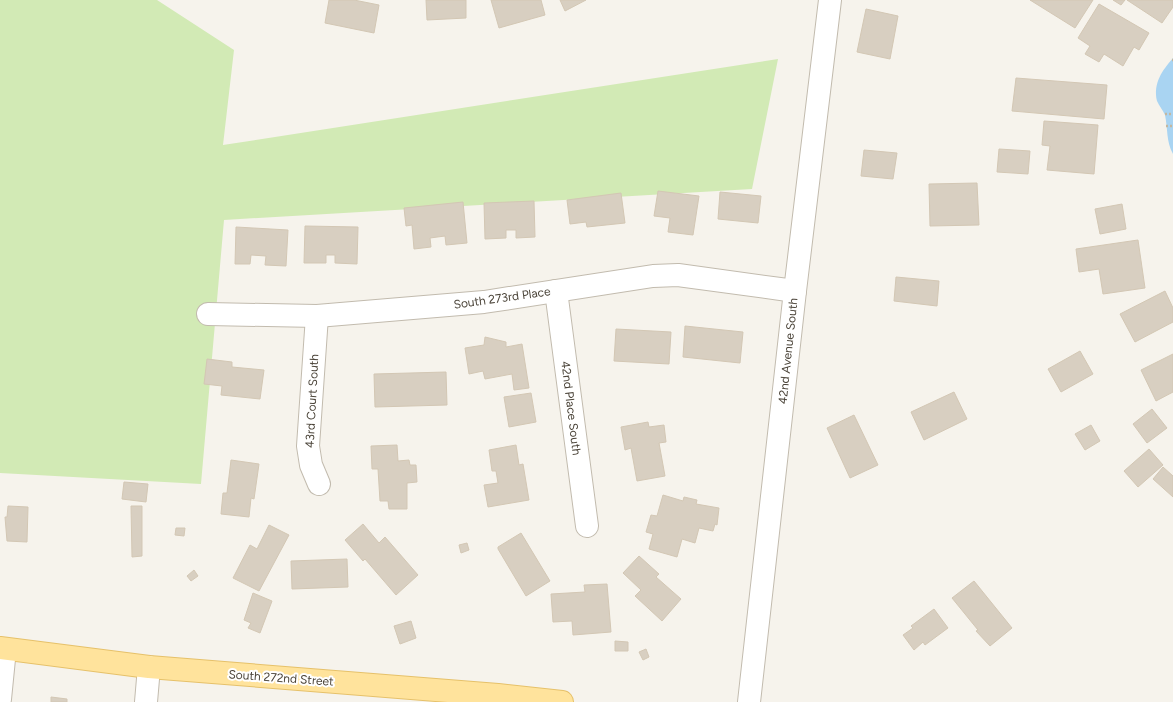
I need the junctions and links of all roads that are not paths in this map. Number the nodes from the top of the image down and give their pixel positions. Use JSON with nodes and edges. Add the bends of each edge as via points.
{"nodes":[{"id":1,"x":830,"y":0,"type":"edge"},
{"id":2,"x":556,"y":291,"type":"junction"},
{"id":3,"x":795,"y":291,"type":"junction"},
{"id":4,"x":208,"y":314,"type":"dead end"},
{"id":5,"x":317,"y":316,"type":"junction"},
{"id":6,"x":318,"y":484,"type":"dead end"},
{"id":7,"x":587,"y":526,"type":"dead end"},
{"id":8,"x":3,"y":649,"type":"edge"},
{"id":9,"x":149,"y":667,"type":"junction"},
{"id":10,"x":498,"y":698,"type":"edge"},
{"id":11,"x":0,"y":699,"type":"edge"},
{"id":12,"x":146,"y":702,"type":"edge"},
{"id":13,"x":562,"y":702,"type":"edge"},
{"id":14,"x":749,"y":702,"type":"edge"}],
"edges":[{"from":1,"to":3,"type":"street","name":"42nd Avenue South"},
{"from":2,"to":3,"type":"street","name":"South 273rd Place","via":[[653,276],[678,275]]},
{"from":2,"to":5,"type":"street","name":"South 273rd Place","via":[[484,302]]},
{"from":2,"to":7,"type":"street","name":"42nd Place South"},
{"from":3,"to":14,"type":"street","name":"42nd Avenue South"},
{"from":4,"to":5,"type":"street","name":"South 273rd Place"},
{"from":5,"to":6,"type":"street","name":"43rd Court South","via":[[308,446]]},
{"from":8,"to":9,"type":"main road","name":"South 272nd Street"},
{"from":8,"to":11,"type":"street"},
{"from":9,"to":10,"type":"main road","name":"South 272nd Street"},
{"from":9,"to":12,"type":"street"},
{"from":10,"to":13,"type":"main road","name":"South 272nd Street"}]}
